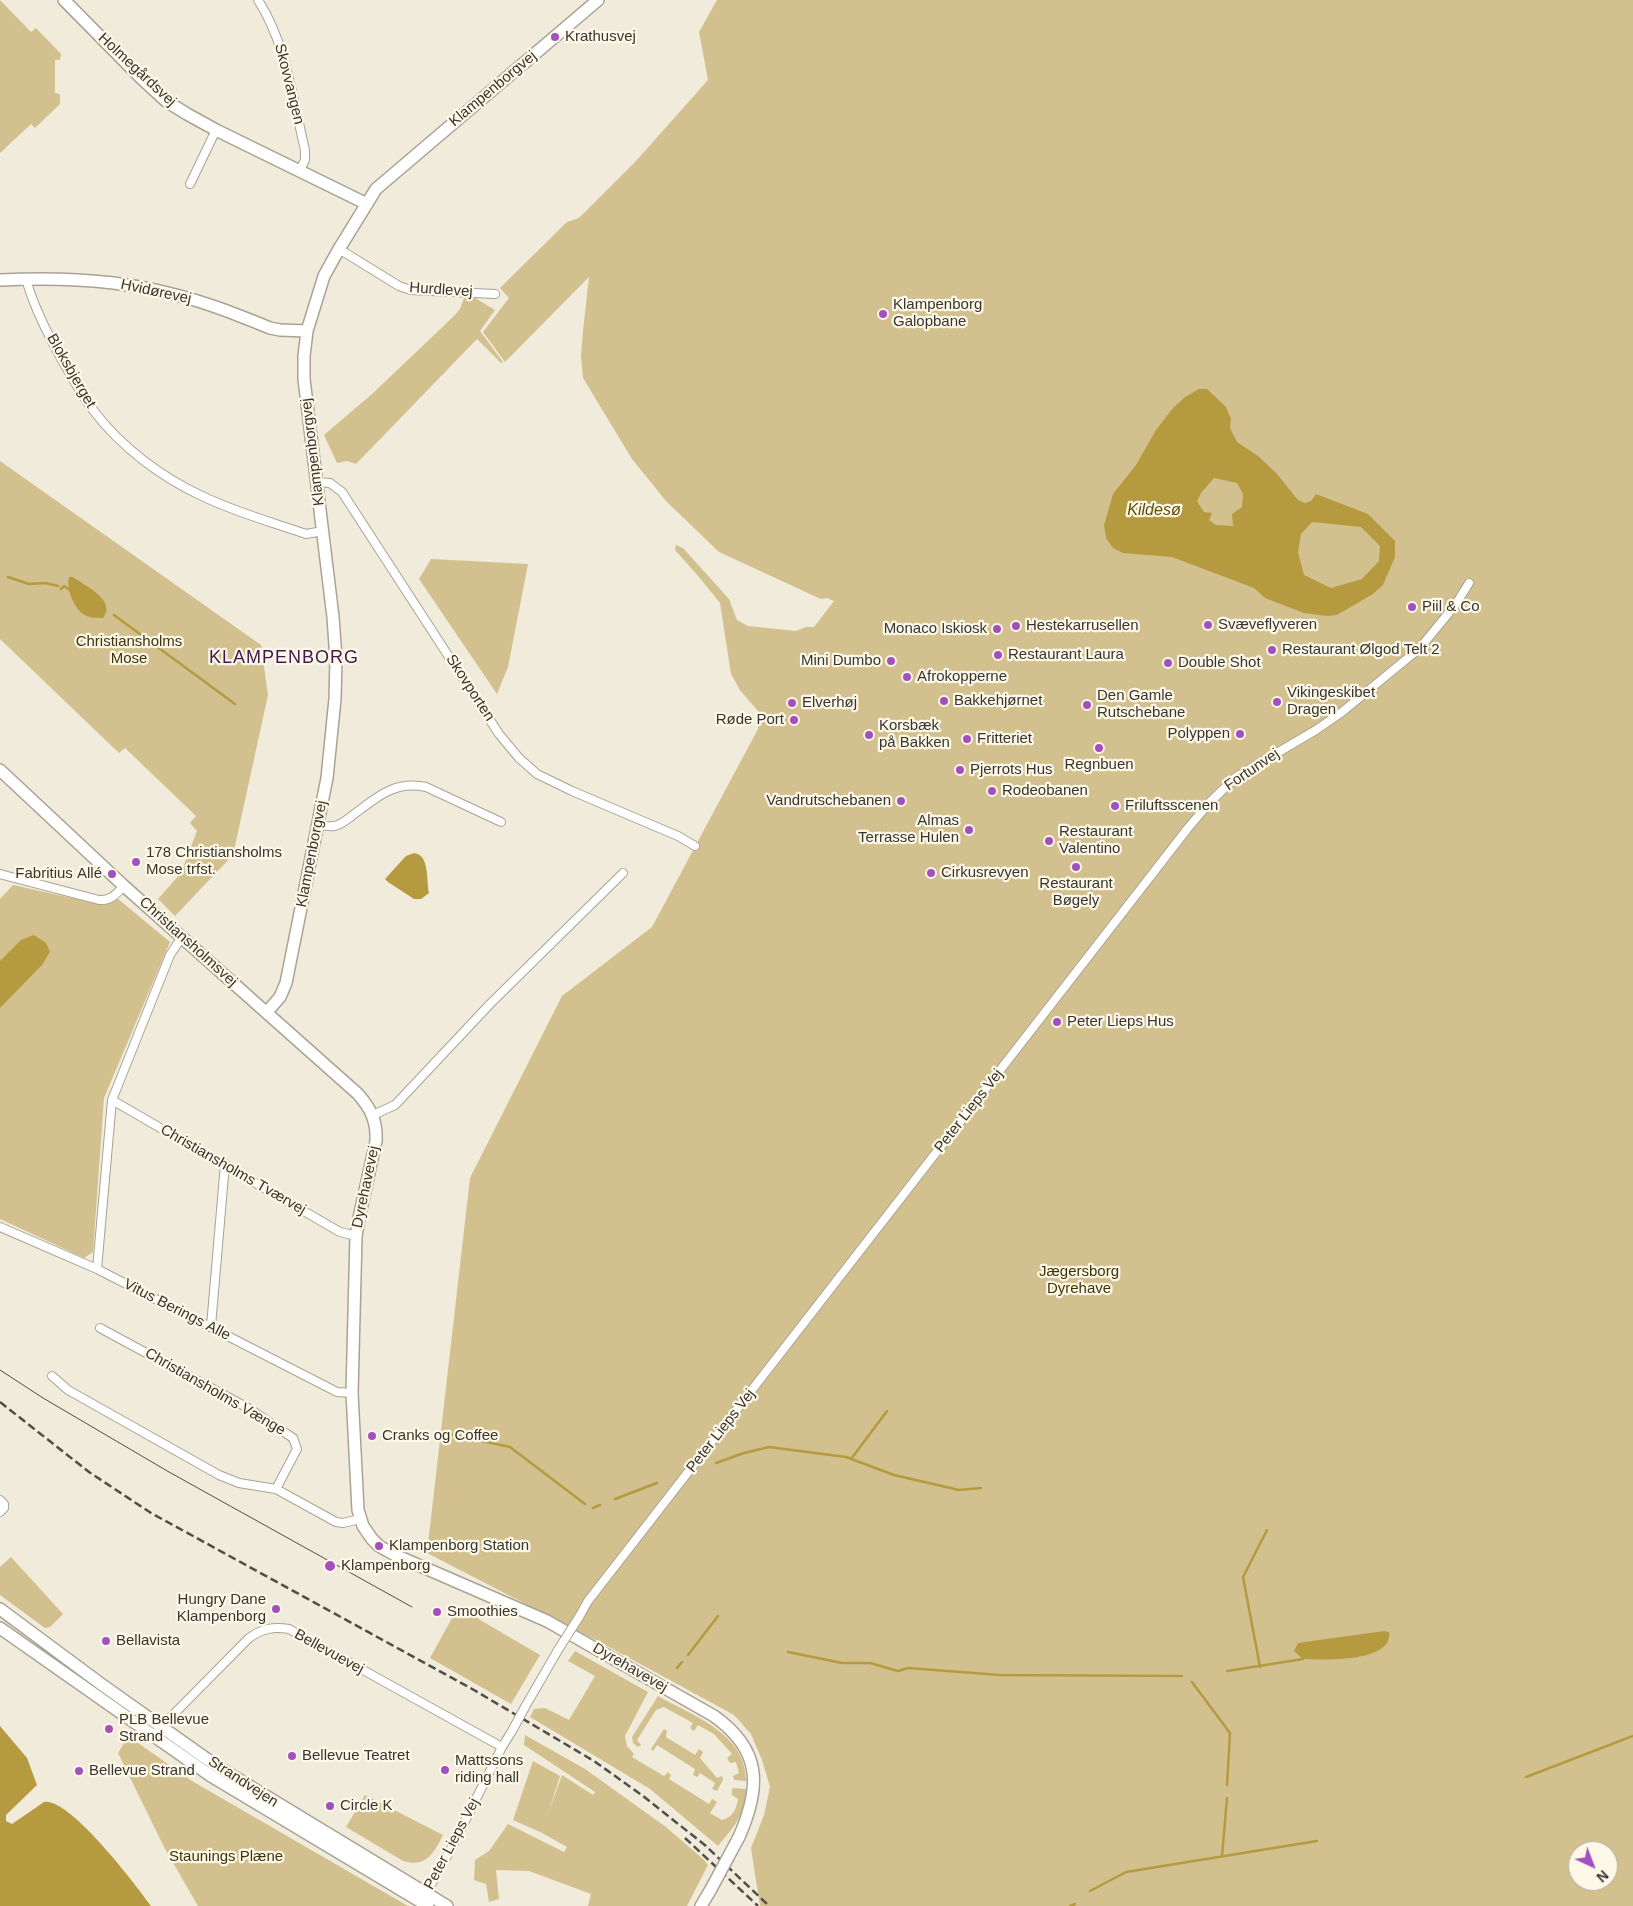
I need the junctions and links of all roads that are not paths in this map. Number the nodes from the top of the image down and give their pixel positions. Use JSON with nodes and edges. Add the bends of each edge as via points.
{"nodes":[{"id":1,"x":64,"y":0,"type":"edge"},
{"id":2,"x":258,"y":0,"type":"edge"},
{"id":3,"x":598,"y":0,"type":"edge"},
{"id":4,"x":216,"y":130,"type":"junction"},
{"id":5,"x":299,"y":172,"type":"junction"},
{"id":6,"x":190,"y":184,"type":"dead end"},
{"id":7,"x":367,"y":204,"type":"junction"},
{"id":8,"x":339,"y":249,"type":"junction"},
{"id":9,"x":26,"y":279,"type":"junction"},
{"id":10,"x":0,"y":280,"type":"edge"},
{"id":11,"x":495,"y":294,"type":"dead end"},
{"id":12,"x":307,"y":331,"type":"junction"},
{"id":13,"x":316,"y":482,"type":"junction"},
{"id":14,"x":323,"y":531,"type":"junction"},
{"id":15,"x":1470,"y":583,"type":"dead end"},
{"id":16,"x":0,"y":770,"type":"edge"},
{"id":17,"x":501,"y":822,"type":"dead end"},
{"id":18,"x":318,"y":825,"type":"junction"},
{"id":19,"x":695,"y":846,"type":"dead end"},
{"id":20,"x":0,"y":874,"type":"edge"},
{"id":21,"x":623,"y":874,"type":"dead end"},
{"id":22,"x":124,"y":886,"type":"junction"},
{"id":23,"x":182,"y":936,"type":"junction"},
{"id":24,"x":1064,"y":988,"type":"joint"},
{"id":25,"x":267,"y":1012,"type":"junction"},
{"id":26,"x":112,"y":1100,"type":"junction"},
{"id":27,"x":373,"y":1115,"type":"junction"},
{"id":28,"x":225,"y":1164,"type":"junction"},
{"id":29,"x":0,"y":1227,"type":"edge"},
{"id":30,"x":356,"y":1236,"type":"junction"},
{"id":31,"x":97,"y":1269,"type":"junction"},
{"id":32,"x":210,"y":1326,"type":"junction"},
{"id":33,"x":100,"y":1328,"type":"dead end"},
{"id":34,"x":52,"y":1376,"type":"dead end"},
{"id":35,"x":352,"y":1393,"type":"junction"},
{"id":36,"x":276,"y":1489,"type":"junction"},
{"id":37,"x":0,"y":1500,"type":"edge"},
{"id":38,"x":0,"y":1512,"type":"edge"},
{"id":39,"x":360,"y":1519,"type":"junction"},
{"id":40,"x":0,"y":1609,"type":"edge"},
{"id":41,"x":0,"y":1628,"type":"edge"},
{"id":42,"x":162,"y":1727,"type":"junction"},
{"id":43,"x":152,"y":1736,"type":"junction"},
{"id":44,"x":502,"y":1747,"type":"junction"},
{"id":45,"x":425,"y":1900,"type":"edge"},
{"id":46,"x":447,"y":1906,"type":"edge"},
{"id":47,"x":701,"y":1906,"type":"edge"}],
"edges":[{"from":1,"to":4,"type":"street","name":"Holmegårdsvej","via":[[166,101]]},
{"from":2,"to":5,"type":"street","name":"Skovvangen","via":[[278,38],[306,150]]},
{"from":3,"to":7,"type":"street","name":"Klampenborgvej","via":[[386,180]]},
{"from":4,"to":5,"type":"street","name":"Holmegårdsvej"},
{"from":4,"to":6,"type":"street"},
{"from":5,"to":7,"type":"street","name":"Holmegårdsvej"},
{"from":7,"to":8,"type":"street","name":"Klampenborgvej"},
{"from":8,"to":11,"type":"street","name":"Hurdlevej","via":[[398,286],[412,290]]},
{"from":8,"to":12,"type":"street","name":"Klampenborgvej","via":[[324,276]]},
{"from":9,"to":10,"type":"street","name":"Hvidørevej"},
{"from":9,"to":12,"type":"street","name":"Hvidørevej","via":[[73,279],[170,293],[270,328]]},
{"from":9,"to":14,"type":"street","name":"Bloksbjerget","via":[[31,297],[80,392],[127,447],[180,485],[204,497],[306,534]]},
{"from":12,"to":13,"type":"street","name":"Klampenborgvej","via":[[304,379]]},
{"from":13,"to":14,"type":"street","name":"Klampenborgvej"},
{"from":13,"to":19,"type":"street","name":"Skovporten","via":[[330,483],[342,492],[500,734],[519,758],[537,774]]},
{"from":14,"to":18,"type":"street","name":"Klampenborgvej","via":[[333,617],[335,700],[327,778]]},
{"from":15,"to":24,"type":"street","name":"Fortunvej","via":[[1420,648],[1385,678],[1316,730],[1220,791]]},
{"from":16,"to":22,"type":"street","name":"Christiansholmsvej"},
{"from":17,"to":18,"type":"street","via":[[413,784],[376,797],[339,824]]},
{"from":18,"to":25,"type":"street","name":"Klampenborgvej","via":[[286,983],[280,997]]},
{"from":20,"to":22,"type":"street","via":[[99,900],[115,895]]},
{"from":21,"to":27,"type":"street","via":[[490,1004],[395,1105]]},
{"from":22,"to":23,"type":"street","name":"Christiansholmsvej"},
{"from":23,"to":25,"type":"street","name":"Christiansholmsvej"},
{"from":23,"to":26,"type":"street","via":[[170,955]]},
{"from":24,"to":44,"type":"street","name":"Peter Lieps Vej","bridge":true,"via":[[588,1601]]},
{"from":25,"to":27,"type":"street","name":"Christiansholmsvej","via":[[358,1094]]},
{"from":26,"to":28,"type":"street","name":"Christiansholms Tværvej"},
{"from":26,"to":31,"type":"street"},
{"from":27,"to":30,"type":"street","name":"Dyrehavevej","via":[[376,1141]]},
{"from":28,"to":30,"type":"street","name":"Christiansholms Tværvej","via":[[340,1232]]},
{"from":28,"to":32,"type":"street"},
{"from":29,"to":31,"type":"street","name":"Vitus Berings Alle"},
{"from":30,"to":35,"type":"street","name":"Dyrehavevej"},
{"from":31,"to":32,"type":"street","name":"Vitus Berings Alle"},
{"from":32,"to":35,"type":"street","name":"Vitus Berings Alle","via":[[337,1392]]},
{"from":33,"to":36,"type":"street","name":"Christiansholms Vænge","via":[[239,1404],[293,1438],[297,1449]]},
{"from":34,"to":36,"type":"street","via":[[68,1390],[219,1475],[239,1483]]},
{"from":35,"to":39,"type":"street","name":"Dyrehavevej"},
{"from":36,"to":39,"type":"street","via":[[336,1522]]},
{"from":37,"to":38,"type":"street","via":[[4,1504]]},
{"from":39,"to":47,"type":"street","name":"Dyrehavevej","bridge":true,"via":[[372,1539],[385,1550],[547,1621],[714,1716],[738,1737],[753,1769],[752,1803],[739,1837]]},
{"from":40,"to":42,"type":"street","name":"Strandvejen"},
{"from":41,"to":43,"type":"street","name":"Strandvejen"},
{"from":42,"to":43,"type":"street","name":"Bellevuevej"},
{"from":42,"to":44,"type":"street","name":"Bellevuevej","via":[[249,1638],[259,1631],[280,1627],[289,1629]]},
{"from":42,"to":45,"type":"street","name":"Strandvejen","via":[[218,1767]]},
{"from":43,"to":45,"type":"street","name":"Strandvejen","via":[[211,1776]]},
{"from":44,"to":45,"type":"street","name":"Peter Lieps Vej"},
{"from":45,"to":46,"type":"street","name":"Strandvejen"}]}
